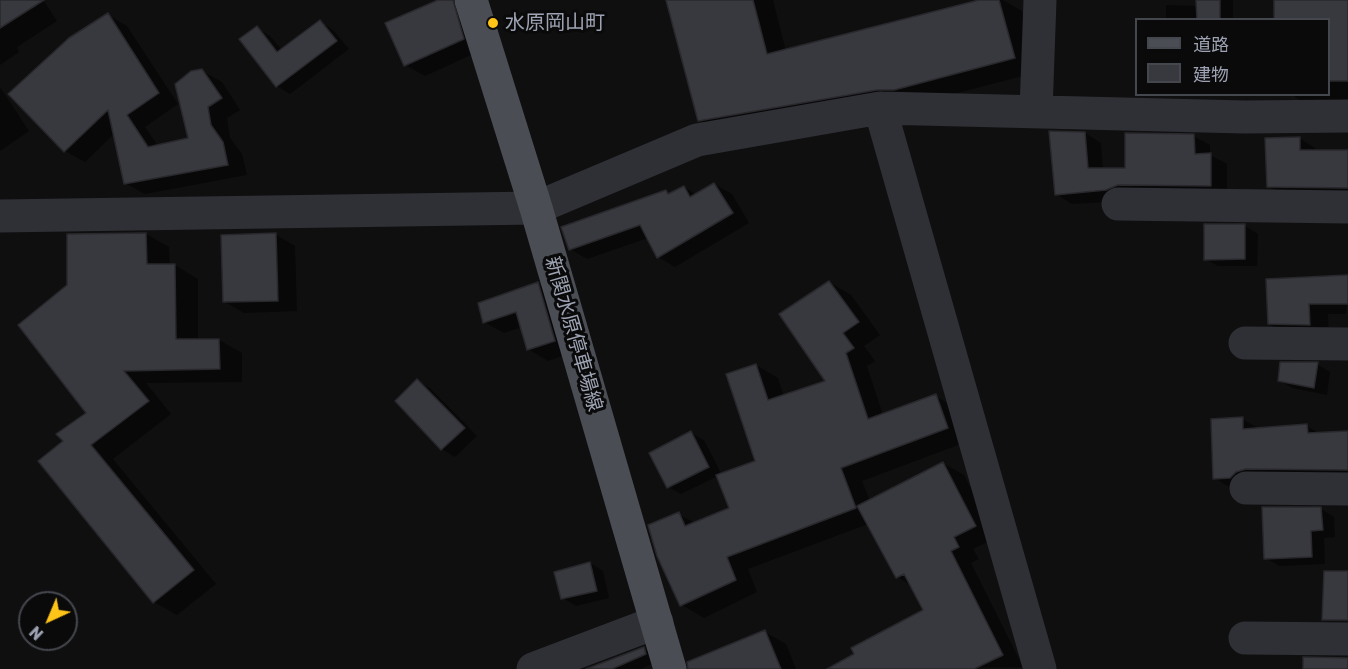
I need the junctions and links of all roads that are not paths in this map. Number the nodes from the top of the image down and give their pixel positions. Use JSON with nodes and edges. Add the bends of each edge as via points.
{"nodes":[{"id":1,"x":471,"y":0,"type":"edge"},
{"id":2,"x":1040,"y":0,"type":"edge"},
{"id":3,"x":880,"y":108,"type":"junction"},
{"id":4,"x":1036,"y":111,"type":"junction"},
{"id":5,"x":1348,"y":116,"type":"edge"},
{"id":6,"x":1118,"y":204,"type":"dead end"},
{"id":7,"x":1348,"y":207,"type":"edge"},
{"id":8,"x":536,"y":208,"type":"junction"},
{"id":9,"x":0,"y":216,"type":"edge"},
{"id":10,"x":1245,"y":343,"type":"dead end"},
{"id":11,"x":1348,"y":344,"type":"edge"},
{"id":12,"x":1246,"y":488,"type":"dead end"},
{"id":13,"x":1348,"y":489,"type":"edge"},
{"id":14,"x":657,"y":622,"type":"junction"},
{"id":15,"x":1245,"y":638,"type":"dead end"},
{"id":16,"x":1348,"y":639,"type":"edge"},
{"id":17,"x":534,"y":669,"type":"edge"},
{"id":18,"x":670,"y":669,"type":"edge"},
{"id":19,"x":1040,"y":669,"type":"edge"}],
"edges":[{"from":1,"to":8,"type":"main road","name":"新関水原停車場線"},
{"from":2,"to":4,"type":"street"},
{"from":3,"to":4,"type":"street"},
{"from":3,"to":8,"type":"street","via":[[697,140]]},
{"from":3,"to":19,"type":"street"},
{"from":4,"to":5,"type":"street"},
{"from":6,"to":7,"type":"street"},
{"from":8,"to":9,"type":"street"},
{"from":8,"to":14,"type":"main road","name":"新関水原停車場線"},
{"from":10,"to":11,"type":"street"},
{"from":12,"to":13,"type":"street"},
{"from":14,"to":17,"type":"street"},
{"from":14,"to":18,"type":"main road","name":"新関水原停車場線"},
{"from":15,"to":16,"type":"street"}]}
